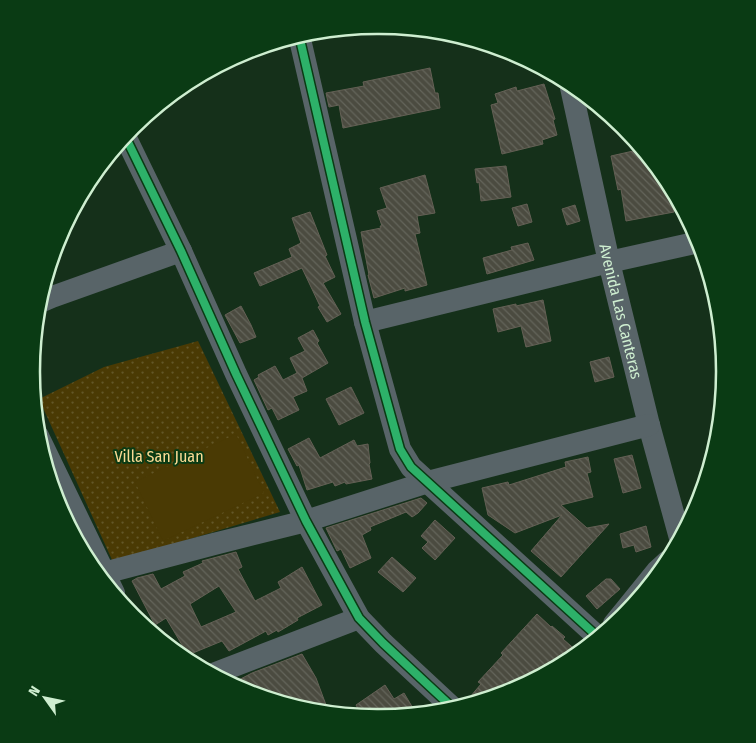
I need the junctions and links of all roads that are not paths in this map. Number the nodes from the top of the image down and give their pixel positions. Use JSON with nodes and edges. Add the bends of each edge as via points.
{"nodes":[{"id":1,"x":301,"y":43,"type":"edge"},
{"id":2,"x":576,"y":98,"type":"edge"},
{"id":3,"x":129,"y":144,"type":"edge"},
{"id":4,"x":691,"y":244,"type":"edge"},
{"id":5,"x":182,"y":251,"type":"junction"},
{"id":6,"x":609,"y":262,"type":"junction"},
{"id":7,"x":49,"y":298,"type":"edge"},
{"id":8,"x":365,"y":322,"type":"junction"},
{"id":9,"x":649,"y":425,"type":"junction"},
{"id":10,"x":428,"y":482,"type":"junction"},
{"id":11,"x":61,"y":488,"type":"edge"},
{"id":12,"x":306,"y":521,"type":"junction"},
{"id":13,"x":677,"y":528,"type":"edge"},
{"id":14,"x":88,"y":545,"type":"edge"},
{"id":15,"x":107,"y":573,"type":"edge"},
{"id":16,"x":359,"y":618,"type":"junction"},
{"id":17,"x":593,"y":632,"type":"edge"},
{"id":18,"x":222,"y":671,"type":"edge"},
{"id":19,"x":447,"y":702,"type":"edge"}],
"edges":[{"from":1,"to":8,"type":"street"},
{"from":2,"to":6,"type":"street","name":"Avenida Las Canteras"},
{"from":3,"to":5,"type":"street"},
{"from":4,"to":6,"type":"street"},
{"from":5,"to":7,"type":"street"},
{"from":5,"to":12,"type":"street"},
{"from":6,"to":8,"type":"street"},
{"from":6,"to":9,"type":"street","name":"Avenida Las Canteras"},
{"from":8,"to":10,"type":"street","via":[[400,449],[411,467]]},
{"from":9,"to":10,"type":"street"},
{"from":9,"to":13,"type":"street","name":"Avenida Las Canteras"},
{"from":10,"to":12,"type":"street"},
{"from":10,"to":17,"type":"street"},
{"from":11,"to":14,"type":"street"},
{"from":12,"to":15,"type":"street"},
{"from":12,"to":16,"type":"street"},
{"from":16,"to":18,"type":"street"},
{"from":16,"to":19,"type":"street"}]}
